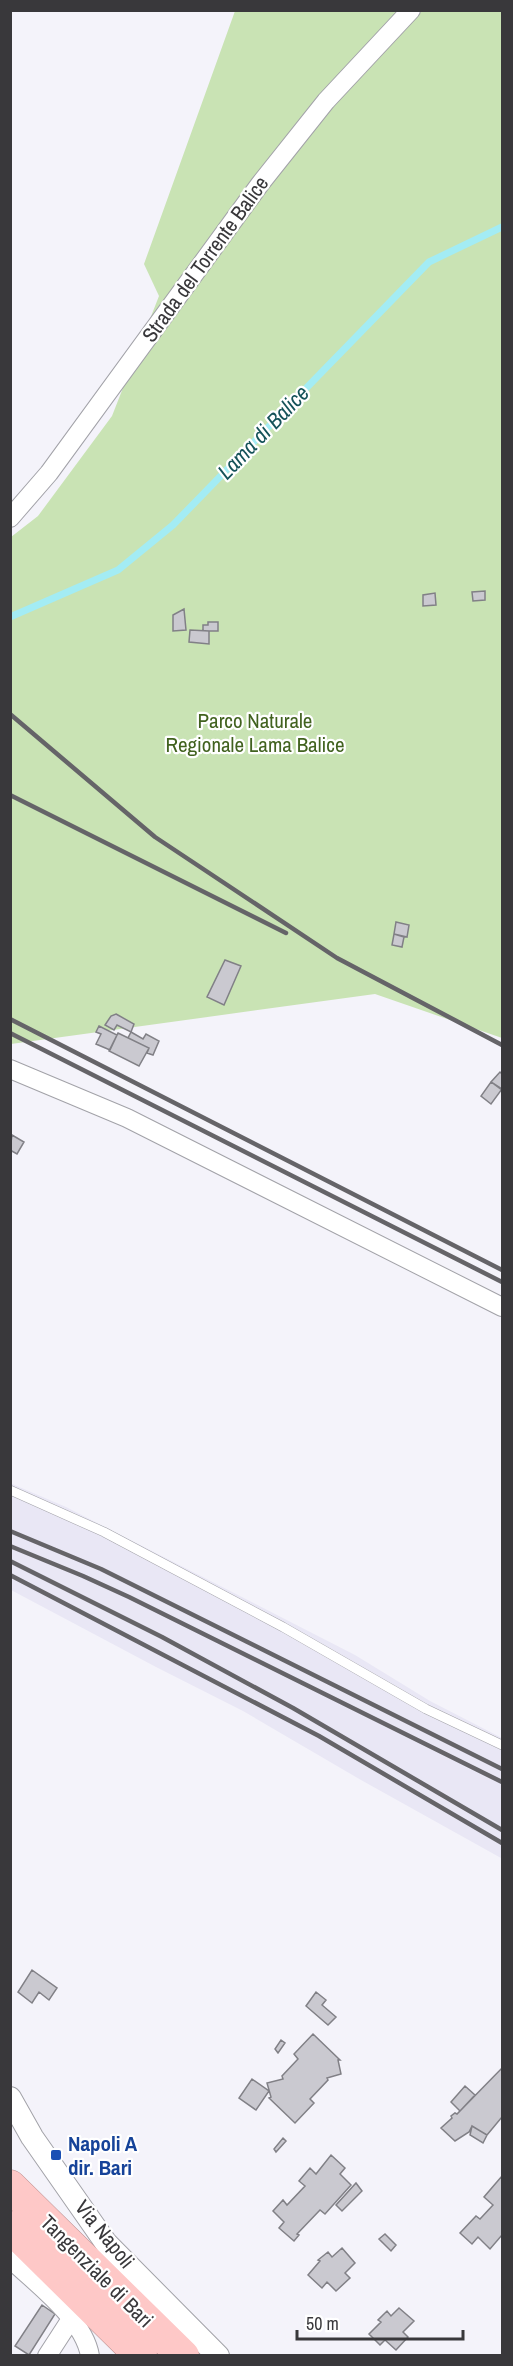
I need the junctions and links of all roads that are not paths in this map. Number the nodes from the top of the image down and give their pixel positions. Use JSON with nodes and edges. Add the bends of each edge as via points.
{"nodes":[{"id":1,"x":411,"y":10,"type":"edge"},
{"id":2,"x":10,"y":518,"type":"edge"},
{"id":3,"x":10,"y":1069,"type":"edge"},
{"id":4,"x":502,"y":1307,"type":"edge"},
{"id":5,"x":10,"y":1490,"type":"edge"},
{"id":6,"x":502,"y":1745,"type":"edge"},
{"id":7,"x":10,"y":2098,"type":"edge"},
{"id":8,"x":10,"y":2186,"type":"edge"},
{"id":9,"x":10,"y":2227,"type":"edge"},
{"id":10,"x":10,"y":2259,"type":"edge"},
{"id":11,"x":71,"y":2319,"type":"junction"},
{"id":12,"x":47,"y":2355,"type":"edge"},
{"id":13,"x":90,"y":2355,"type":"edge"},
{"id":14,"x":141,"y":2355,"type":"edge"},
{"id":15,"x":183,"y":2355,"type":"edge"},
{"id":16,"x":218,"y":2355,"type":"edge"}],
"edges":[{"from":1,"to":2,"type":"street","name":"Strada del Torrente Balice","via":[[326,101],[260,184],[49,473]]},
{"from":3,"to":4,"type":"street","via":[[127,1118]]},
{"from":5,"to":6,"type":"lane","via":[[104,1532],[284,1627],[426,1709]]},
{"from":7,"to":16,"type":"street","name":"Via Napoli","via":[[32,2137],[106,2243]]},
{"from":8,"to":15,"type":"highway","name":"Tangenziale di Bari"},
{"from":9,"to":14,"type":"highway","name":"Tangenziale di Bari"},
{"from":10,"to":11,"type":"street"},
{"from":11,"to":12,"type":"street"},
{"from":11,"to":13,"type":"street","via":[[87,2342]]}]}
